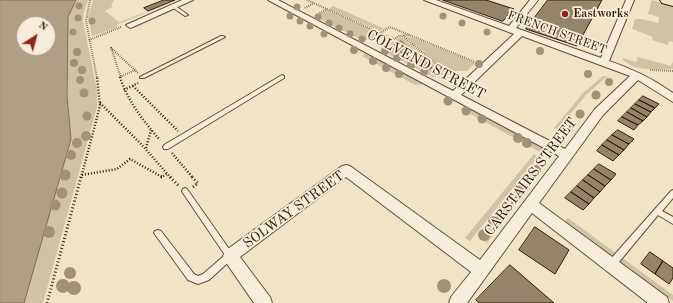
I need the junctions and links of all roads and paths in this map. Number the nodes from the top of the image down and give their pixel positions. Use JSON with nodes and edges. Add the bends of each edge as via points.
{"nodes":[{"id":1,"x":90,"y":0,"type":"edge"},
{"id":2,"x":189,"y":0,"type":"edge"},
{"id":3,"x":272,"y":0,"type":"edge"},
{"id":4,"x":308,"y":0,"type":"edge"},
{"id":5,"x":428,"y":0,"type":"edge"},
{"id":6,"x":534,"y":0,"type":"edge"},
{"id":7,"x":630,"y":0,"type":"edge"},
{"id":8,"x":666,"y":0,"type":"edge"},
{"id":9,"x":673,"y":2,"type":"edge"},
{"id":10,"x":173,"y":6,"type":"junction"},
{"id":11,"x":186,"y":15,"type":"dead end"},
{"id":12,"x":130,"y":24,"type":"dead end"},
{"id":13,"x":120,"y":27,"type":"dead end"},
{"id":14,"x":515,"y":31,"type":"junction"},
{"id":15,"x":380,"y":33,"type":"junction"},
{"id":16,"x":411,"y":35,"type":"junction"},
{"id":17,"x":403,"y":36,"type":"junction"},
{"id":18,"x":223,"y":37,"type":"dead end"},
{"id":19,"x":395,"y":39,"type":"junction"},
{"id":20,"x":89,"y":40,"type":"junction"},
{"id":21,"x":374,"y":53,"type":"junction"},
{"id":22,"x":604,"y":62,"type":"junction"},
{"id":23,"x":486,"y":65,"type":"junction"},
{"id":24,"x":135,"y":70,"type":"junction"},
{"id":25,"x":637,"y":75,"type":"junction"},
{"id":26,"x":120,"y":77,"type":"junction"},
{"id":27,"x":142,"y":77,"type":"junction"},
{"id":28,"x":282,"y":77,"type":"dead end"},
{"id":29,"x":133,"y":86,"type":"junction"},
{"id":30,"x":462,"y":88,"type":"junction"},
{"id":31,"x":124,"y":90,"type":"junction"},
{"id":32,"x":454,"y":96,"type":"junction"},
{"id":33,"x":673,"y":98,"type":"edge"},
{"id":34,"x":100,"y":102,"type":"junction"},
{"id":35,"x":151,"y":130,"type":"junction"},
{"id":36,"x":183,"y":137,"type":"junction"},
{"id":37,"x":166,"y":147,"type":"junction"},
{"id":38,"x":146,"y":148,"type":"junction"},
{"id":39,"x":567,"y":155,"type":"junction"},
{"id":40,"x":168,"y":173,"type":"junction"},
{"id":41,"x":82,"y":175,"type":"junction"},
{"id":42,"x":185,"y":191,"type":"junction"},
{"id":43,"x":673,"y":192,"type":"edge"},
{"id":44,"x":530,"y":204,"type":"junction"},
{"id":45,"x":657,"y":211,"type":"junction"},
{"id":46,"x":673,"y":221,"type":"edge"},
{"id":47,"x":158,"y":233,"type":"dead end"},
{"id":48,"x":230,"y":256,"type":"junction"},
{"id":49,"x":611,"y":265,"type":"junction"},
{"id":50,"x":481,"y":270,"type":"junction"},
{"id":51,"x":47,"y":303,"type":"edge"},
{"id":52,"x":264,"y":303,"type":"edge"},
{"id":53,"x":457,"y":303,"type":"edge"},
{"id":54,"x":661,"y":303,"type":"edge"}],
"edges":[{"from":1,"to":20,"type":"path","via":[[86,18]]},
{"from":2,"to":10,"type":"street"},
{"from":3,"to":21,"type":"street","name":"COLVEND STREET"},
{"from":4,"to":15,"type":"path"},
{"from":5,"to":14,"type":"street","name":"FRENCH STREET"},
{"from":6,"to":14,"type":"street"},
{"from":7,"to":22,"type":"street"},
{"from":8,"to":9,"type":"main road"},
{"from":10,"to":11,"type":"lane"},
{"from":10,"to":12,"type":"street"},
{"from":13,"to":20,"type":"path"},
{"from":14,"to":22,"type":"street","name":"FRENCH STREET"},
{"from":14,"to":23,"type":"street"},
{"from":15,"to":16,"type":"path","via":[[390,26]]},
{"from":15,"to":19,"type":"path"},
{"from":16,"to":17,"type":"path"},
{"from":16,"to":23,"type":"path"},
{"from":17,"to":19,"type":"path"},
{"from":17,"to":30,"type":"path"},
{"from":18,"to":27,"type":"lane"},
{"from":19,"to":21,"type":"path"},
{"from":20,"to":34,"type":"path"},
{"from":21,"to":32,"type":"street","name":"COLVEND STREET"},
{"from":22,"to":25,"type":"street","name":"FRENCH STREET"},
{"from":23,"to":30,"type":"street"},
{"from":24,"to":26,"type":"path"},
{"from":24,"to":26,"type":"path","via":[[111,48]]},
{"from":24,"to":27,"type":"path"},
{"from":25,"to":33,"type":"street","name":"FRENCH STREET"},
{"from":25,"to":39,"type":"street","name":"CARSTAIRS STREET","via":[[599,112]]},
{"from":26,"to":31,"type":"path"},
{"from":27,"to":29,"type":"path","via":[[145,80]]},
{"from":28,"to":36,"type":"lane"},
{"from":29,"to":31,"type":"path"},
{"from":29,"to":36,"type":"path"},
{"from":30,"to":32,"type":"street"},
{"from":31,"to":35,"type":"path"},
{"from":32,"to":39,"type":"street","name":"COLVEND STREET"},
{"from":34,"to":38,"type":"path"},
{"from":34,"to":41,"type":"path"},
{"from":35,"to":37,"type":"path"},
{"from":35,"to":38,"type":"path"},
{"from":36,"to":37,"type":"lane"},
{"from":37,"to":42,"type":"path","via":[[198,183]]},
{"from":38,"to":40,"type":"path"},
{"from":39,"to":44,"type":"street","name":"CARSTAIRS STREET"},
{"from":40,"to":41,"type":"path","via":[[162,177],[130,159],[117,169]]},
{"from":40,"to":42,"type":"path"},
{"from":41,"to":51,"type":"path"},
{"from":42,"to":48,"type":"lane"},
{"from":43,"to":45,"type":"lane"},
{"from":44,"to":49,"type":"street"},
{"from":44,"to":50,"type":"street","name":"CARSTAIRS STREET"},
{"from":45,"to":46,"type":"lane"},
{"from":45,"to":49,"type":"lane"},
{"from":47,"to":48,"type":"lane","via":[[191,277],[198,280],[206,277]]},
{"from":48,"to":50,"type":"street","name":"SOLWAY STREET","via":[[346,170]]},
{"from":48,"to":52,"type":"street","name":"SOLWAY STREET"},
{"from":49,"to":54,"type":"street"},
{"from":50,"to":53,"type":"street","name":"CARSTAIRS STREET"}]}
